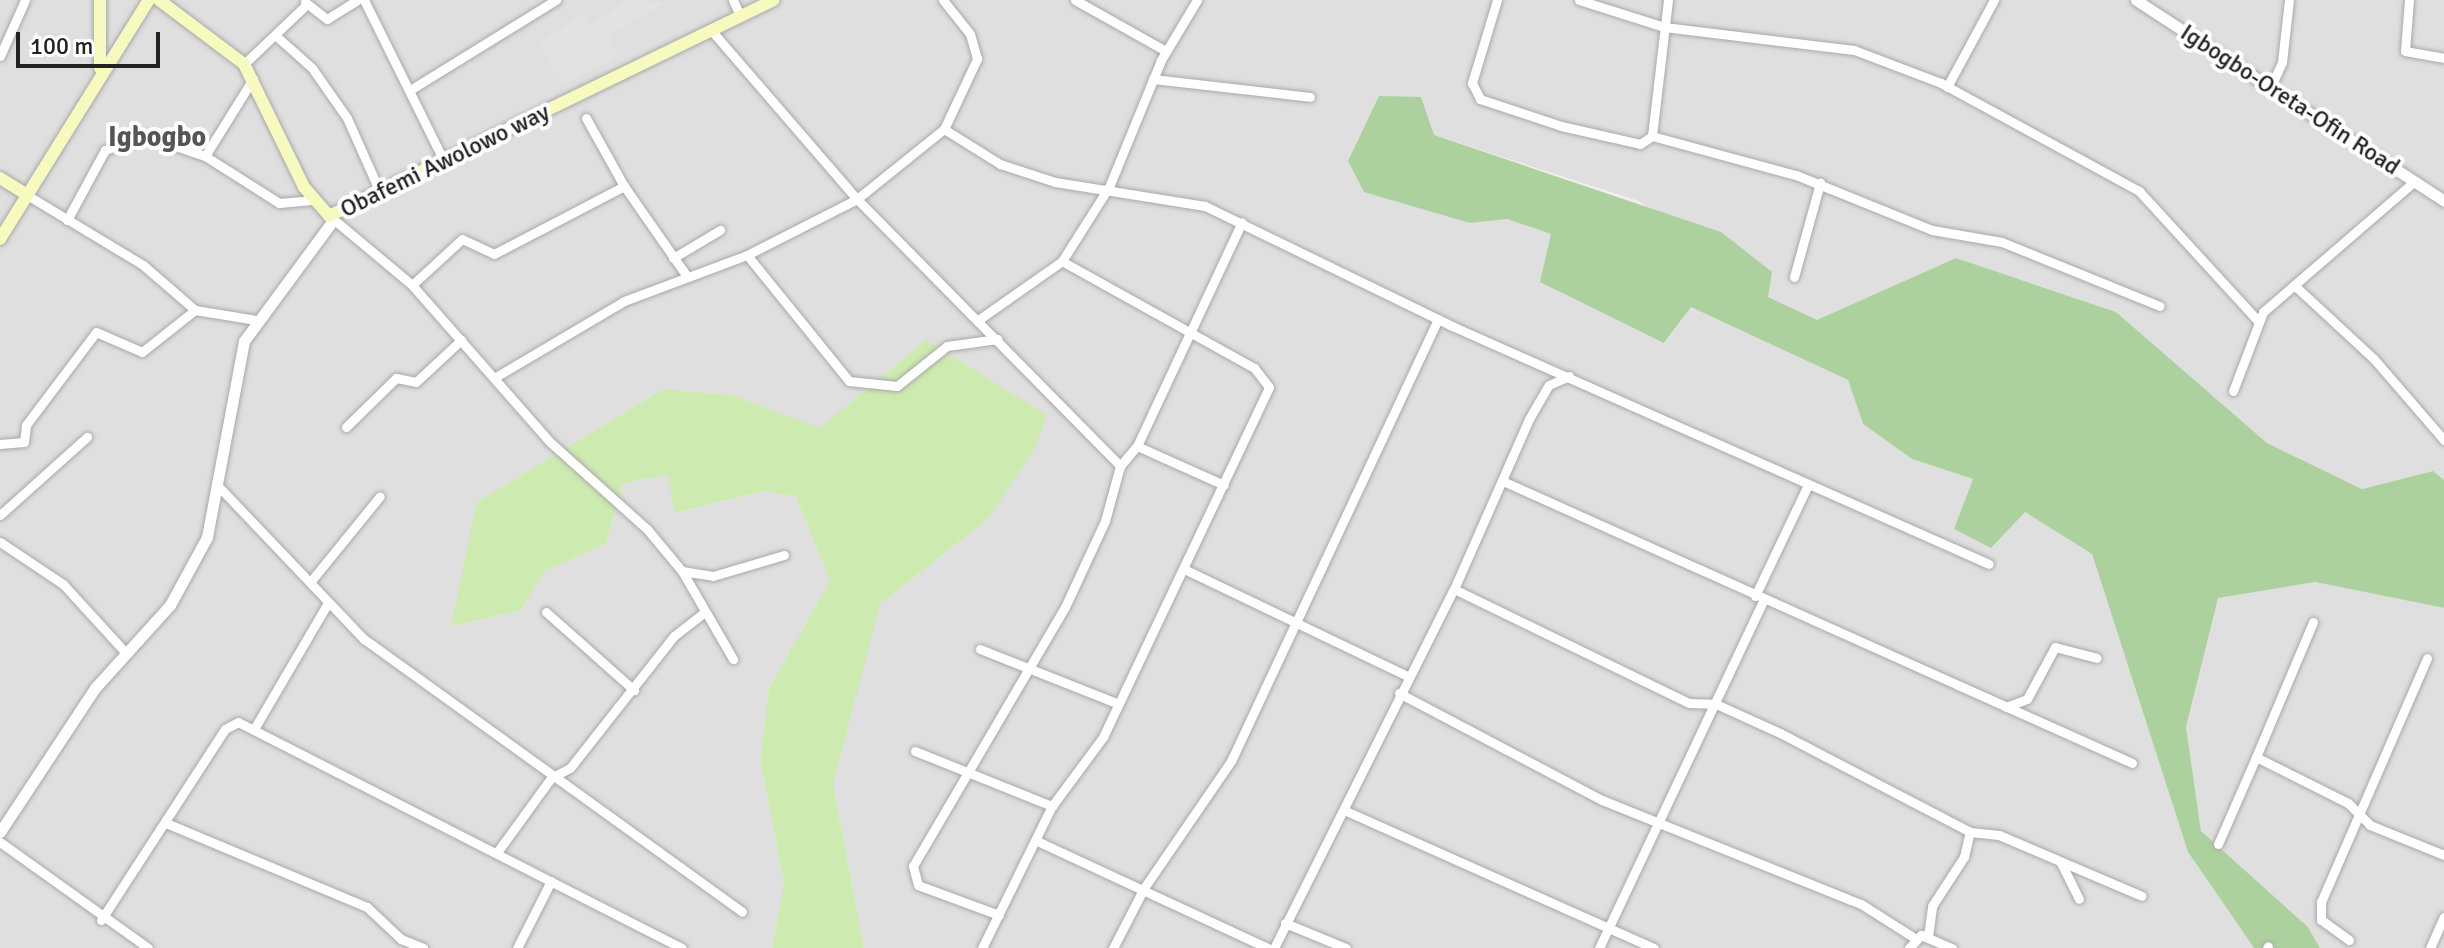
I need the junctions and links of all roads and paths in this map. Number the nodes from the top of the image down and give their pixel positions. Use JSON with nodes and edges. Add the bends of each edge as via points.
{"nodes":[{"id":1,"x":25,"y":0,"type":"edge"},
{"id":2,"x":100,"y":0,"type":"edge"},
{"id":3,"x":149,"y":0,"type":"edge"},
{"id":4,"x":159,"y":0,"type":"edge"},
{"id":5,"x":357,"y":0,"type":"edge"},
{"id":6,"x":364,"y":0,"type":"edge"},
{"id":7,"x":556,"y":0,"type":"edge"},
{"id":8,"x":733,"y":0,"type":"edge"},
{"id":9,"x":773,"y":0,"type":"edge"},
{"id":10,"x":943,"y":0,"type":"edge"},
{"id":11,"x":1075,"y":0,"type":"edge"},
{"id":12,"x":1197,"y":0,"type":"edge"},
{"id":13,"x":1497,"y":0,"type":"edge"},
{"id":14,"x":1579,"y":0,"type":"edge"},
{"id":15,"x":1668,"y":0,"type":"edge"},
{"id":16,"x":1994,"y":0,"type":"edge"},
{"id":17,"x":2136,"y":0,"type":"edge"},
{"id":18,"x":2289,"y":0,"type":"edge"},
{"id":19,"x":2409,"y":0,"type":"edge"},
{"id":20,"x":305,"y":2,"type":"edge"},
{"id":21,"x":740,"y":16,"type":"junction"},
{"id":22,"x":1664,"y":27,"type":"junction"},
{"id":23,"x":711,"y":30,"type":"junction"},
{"id":24,"x":275,"y":35,"type":"junction"},
{"id":25,"x":1166,"y":51,"type":"junction"},
{"id":26,"x":0,"y":56,"type":"edge"},
{"id":27,"x":2444,"y":58,"type":"edge"},
{"id":28,"x":244,"y":64,"type":"junction"},
{"id":29,"x":99,"y":71,"type":"junction"},
{"id":30,"x":253,"y":79,"type":"junction"},
{"id":31,"x":1153,"y":79,"type":"junction"},
{"id":32,"x":2271,"y":86,"type":"junction"},
{"id":33,"x":1947,"y":87,"type":"junction"},
{"id":34,"x":410,"y":90,"type":"junction"},
{"id":35,"x":1310,"y":97,"type":"dead end"},
{"id":36,"x":586,"y":118,"type":"dead end"},
{"id":37,"x":944,"y":129,"type":"junction"},
{"id":38,"x":1652,"y":136,"type":"junction"},
{"id":39,"x":205,"y":156,"type":"junction"},
{"id":40,"x":444,"y":161,"type":"junction"},
{"id":41,"x":0,"y":178,"type":"edge"},
{"id":42,"x":2415,"y":181,"type":"junction"},
{"id":43,"x":1820,"y":183,"type":"junction"},
{"id":44,"x":624,"y":186,"type":"junction"},
{"id":45,"x":1109,"y":187,"type":"junction"},
{"id":46,"x":380,"y":192,"type":"junction"},
{"id":47,"x":27,"y":195,"type":"junction"},
{"id":48,"x":857,"y":199,"type":"junction"},
{"id":49,"x":312,"y":200,"type":"junction"},
{"id":50,"x":2444,"y":201,"type":"edge"},
{"id":51,"x":332,"y":219,"type":"junction"},
{"id":52,"x":67,"y":220,"type":"junction"},
{"id":53,"x":1242,"y":222,"type":"junction"},
{"id":54,"x":720,"y":230,"type":"dead end"},
{"id":55,"x":0,"y":239,"type":"edge"},
{"id":56,"x":747,"y":255,"type":"junction"},
{"id":57,"x":673,"y":258,"type":"junction"},
{"id":58,"x":1062,"y":261,"type":"junction"},
{"id":59,"x":686,"y":275,"type":"junction"},
{"id":60,"x":1794,"y":277,"type":"dead end"},
{"id":61,"x":412,"y":285,"type":"junction"},
{"id":62,"x":2294,"y":285,"type":"junction"},
{"id":63,"x":2160,"y":306,"type":"dead end"},
{"id":64,"x":195,"y":310,"type":"junction"},
{"id":65,"x":981,"y":318,"type":"junction"},
{"id":66,"x":1438,"y":319,"type":"junction"},
{"id":67,"x":256,"y":320,"type":"junction"},
{"id":68,"x":2257,"y":320,"type":"junction"},
{"id":69,"x":1188,"y":334,"type":"junction"},
{"id":70,"x":998,"y":339,"type":"junction"},
{"id":71,"x":461,"y":340,"type":"junction"},
{"id":72,"x":1569,"y":376,"type":"junction"},
{"id":73,"x":494,"y":378,"type":"junction"},
{"id":74,"x":2233,"y":391,"type":"dead end"},
{"id":75,"x":346,"y":427,"type":"dead end"},
{"id":76,"x":87,"y":437,"type":"dead end"},
{"id":77,"x":2444,"y":440,"type":"edge"},
{"id":78,"x":0,"y":444,"type":"edge"},
{"id":79,"x":1137,"y":446,"type":"junction"},
{"id":80,"x":1120,"y":466,"type":"junction"},
{"id":81,"x":1505,"y":482,"type":"junction"},
{"id":82,"x":1224,"y":485,"type":"junction"},
{"id":83,"x":1808,"y":485,"type":"junction"},
{"id":84,"x":220,"y":488,"type":"junction"},
{"id":85,"x":380,"y":496,"type":"dead end"},
{"id":86,"x":0,"y":515,"type":"edge"},
{"id":87,"x":0,"y":542,"type":"edge"},
{"id":88,"x":784,"y":555,"type":"dead end"},
{"id":89,"x":1989,"y":564,"type":"dead end"},
{"id":90,"x":1186,"y":570,"type":"junction"},
{"id":91,"x":682,"y":571,"type":"junction"},
{"id":92,"x":311,"y":581,"type":"junction"},
{"id":93,"x":1454,"y":589,"type":"junction"},
{"id":94,"x":1759,"y":598,"type":"junction"},
{"id":95,"x":328,"y":603,"type":"junction"},
{"id":96,"x":546,"y":612,"type":"dead end"},
{"id":97,"x":705,"y":612,"type":"junction"},
{"id":98,"x":1295,"y":622,"type":"junction"},
{"id":99,"x":2313,"y":622,"type":"dead end"},
{"id":100,"x":980,"y":649,"type":"dead end"},
{"id":101,"x":126,"y":653,"type":"junction"},
{"id":102,"x":2097,"y":658,"type":"dead end"},
{"id":103,"x":2427,"y":658,"type":"dead end"},
{"id":104,"x":733,"y":659,"type":"dead end"},
{"id":105,"x":1032,"y":664,"type":"junction"},
{"id":106,"x":1407,"y":676,"type":"junction"},
{"id":107,"x":634,"y":690,"type":"junction"},
{"id":108,"x":1399,"y":693,"type":"junction"},
{"id":109,"x":1119,"y":704,"type":"junction"},
{"id":110,"x":1716,"y":704,"type":"junction"},
{"id":111,"x":2006,"y":707,"type":"junction"},
{"id":112,"x":254,"y":729,"type":"junction"},
{"id":113,"x":915,"y":751,"type":"dead end"},
{"id":114,"x":2256,"y":757,"type":"junction"},
{"id":115,"x":2132,"y":763,"type":"dead end"},
{"id":116,"x":967,"y":770,"type":"junction"},
{"id":117,"x":551,"y":778,"type":"junction"},
{"id":118,"x":1052,"y":806,"type":"junction"},
{"id":119,"x":1346,"y":811,"type":"junction"},
{"id":120,"x":2359,"y":815,"type":"junction"},
{"id":121,"x":1658,"y":819,"type":"junction"},
{"id":122,"x":166,"y":823,"type":"junction"},
{"id":123,"x":0,"y":832,"type":"edge"},
{"id":124,"x":1970,"y":832,"type":"junction"},
{"id":125,"x":1037,"y":841,"type":"junction"},
{"id":126,"x":0,"y":842,"type":"edge"},
{"id":127,"x":2218,"y":844,"type":"dead end"},
{"id":128,"x":498,"y":851,"type":"junction"},
{"id":129,"x":2444,"y":855,"type":"edge"},
{"id":130,"x":2060,"y":861,"type":"junction"},
{"id":131,"x":551,"y":881,"type":"junction"},
{"id":132,"x":1144,"y":888,"type":"junction"},
{"id":133,"x":2142,"y":896,"type":"dead end"},
{"id":134,"x":2079,"y":899,"type":"dead end"},
{"id":135,"x":742,"y":912,"type":"dead end"},
{"id":136,"x":999,"y":915,"type":"junction"},
{"id":137,"x":2444,"y":917,"type":"edge"},
{"id":138,"x":101,"y":920,"type":"junction"},
{"id":139,"x":1285,"y":923,"type":"junction"},
{"id":140,"x":1605,"y":928,"type":"junction"},
{"id":141,"x":1928,"y":936,"type":"junction"},
{"id":142,"x":1913,"y":937,"type":"junction"},
{"id":143,"x":2349,"y":940,"type":"dead end"},
{"id":144,"x":148,"y":948,"type":"edge"},
{"id":145,"x":423,"y":948,"type":"edge"},
{"id":146,"x":517,"y":948,"type":"edge"},
{"id":147,"x":682,"y":948,"type":"edge"},
{"id":148,"x":982,"y":948,"type":"edge"},
{"id":149,"x":1113,"y":948,"type":"edge"},
{"id":150,"x":1267,"y":948,"type":"edge"},
{"id":151,"x":1274,"y":948,"type":"edge"},
{"id":152,"x":1346,"y":948,"type":"edge"},
{"id":153,"x":1599,"y":948,"type":"edge"},
{"id":154,"x":1654,"y":948,"type":"edge"},
{"id":155,"x":1909,"y":948,"type":"edge"},
{"id":156,"x":1952,"y":948,"type":"edge"},
{"id":157,"x":2430,"y":948,"type":"edge"}],
"edges":[{"from":1,"to":26,"type":"street"},
{"from":2,"to":29,"type":"main road"},
{"from":3,"to":29,"type":"main road"},
{"from":4,"to":28,"type":"main road","name":"Obafemi Awolowo way"},
{"from":5,"to":20,"type":"street","via":[[327,19]]},
{"from":6,"to":34,"type":"street"},
{"from":7,"to":34,"type":"street"},
{"from":8,"to":21,"type":"street"},
{"from":9,"to":21,"type":"main road","name":"Obafemi Awolowo way"},
{"from":10,"to":37,"type":"street","via":[[970,34],[977,59]]},
{"from":11,"to":25,"type":"street"},
{"from":12,"to":25,"type":"street"},
{"from":13,"to":38,"type":"street","via":[[1472,83],[1475,95],[1627,141]]},
{"from":14,"to":22,"type":"street"},
{"from":15,"to":22,"type":"street"},
{"from":16,"to":33,"type":"street"},
{"from":17,"to":32,"type":"street","name":"Igbogbo-Oreta-Ofin Road"},
{"from":18,"to":32,"type":"street","via":[[2282,62]]},
{"from":19,"to":27,"type":"street","via":[[2405,51]]},
{"from":20,"to":24,"type":"street"},
{"from":21,"to":23,"type":"main road","name":"Obafemi Awolowo way"},
{"from":22,"to":33,"type":"street","via":[[1854,50]]},
{"from":22,"to":38,"type":"street"},
{"from":23,"to":40,"type":"main road","name":"Obafemi Awolowo way"},
{"from":23,"to":48,"type":"street"},
{"from":24,"to":28,"type":"street"},
{"from":24,"to":46,"type":"street","via":[[312,68],[347,118]]},
{"from":25,"to":31,"type":"street"},
{"from":28,"to":30,"type":"main road","name":"Obafemi Awolowo way"},
{"from":29,"to":47,"type":"main road"},
{"from":30,"to":39,"type":"street"},
{"from":30,"to":49,"type":"main road","name":"Obafemi Awolowo way"},
{"from":31,"to":35,"type":"street"},
{"from":31,"to":45,"type":"street"},
{"from":32,"to":42,"type":"street","name":"Igbogbo-Oreta-Ofin Road"},
{"from":33,"to":68,"type":"street","via":[[2139,191]]},
{"from":34,"to":40,"type":"street"},
{"from":36,"to":44,"type":"street"},
{"from":37,"to":45,"type":"street","via":[[1000,164],[1055,182]]},
{"from":37,"to":48,"type":"street"},
{"from":38,"to":43,"type":"street"},
{"from":39,"to":49,"type":"street","via":[[286,207]]},
{"from":39,"to":52,"type":"street","via":[[129,137],[105,150]]},
{"from":40,"to":46,"type":"main road","name":"Obafemi Awolowo way"},
{"from":41,"to":47,"type":"main road"},
{"from":42,"to":50,"type":"street","name":"Igbogbo-Oreta-Ofin Road"},
{"from":42,"to":62,"type":"street"},
{"from":43,"to":60,"type":"street"},
{"from":43,"to":63,"type":"street","via":[[1932,230],[2016,247]]},
{"from":44,"to":57,"type":"street"},
{"from":44,"to":61,"type":"street","via":[[494,254],[462,239]]},
{"from":45,"to":53,"type":"street","via":[[1205,206]]},
{"from":45,"to":58,"type":"street"},
{"from":46,"to":51,"type":"main road","name":"Obafemi Awolowo way"},
{"from":47,"to":52,"type":"street"},
{"from":47,"to":55,"type":"main road"},
{"from":48,"to":56,"type":"street"},
{"from":48,"to":65,"type":"street"},
{"from":49,"to":51,"type":"main road","name":"Obafemi Awolowo way"},
{"from":51,"to":61,"type":"street"},
{"from":51,"to":67,"type":"street"},
{"from":52,"to":64,"type":"street","via":[[143,265]]},
{"from":53,"to":66,"type":"street"},
{"from":53,"to":69,"type":"street"},
{"from":54,"to":57,"type":"street"},
{"from":56,"to":59,"type":"street"},
{"from":56,"to":70,"type":"street","via":[[849,381],[897,386],[947,346]]},
{"from":57,"to":59,"type":"street"},
{"from":58,"to":65,"type":"street"},
{"from":58,"to":69,"type":"street"},
{"from":59,"to":73,"type":"street","via":[[579,324],[554,348],[530,352]]},
{"from":61,"to":71,"type":"street"},
{"from":62,"to":68,"type":"street"},
{"from":62,"to":77,"type":"street","via":[[2374,359]]},
{"from":64,"to":67,"type":"street"},
{"from":64,"to":78,"type":"street","via":[[142,352],[96,332],[26,425],[24,442]]},
{"from":65,"to":70,"type":"street"},
{"from":66,"to":72,"type":"street"},
{"from":66,"to":98,"type":"street"},
{"from":67,"to":84,"type":"street","via":[[232,378]]},
{"from":68,"to":74,"type":"street"},
{"from":69,"to":79,"type":"street"},
{"from":69,"to":82,"type":"street","via":[[1268,380]]},
{"from":70,"to":80,"type":"street"},
{"from":71,"to":73,"type":"street"},
{"from":71,"to":75,"type":"street","via":[[416,382],[396,378]]},
{"from":72,"to":81,"type":"street","via":[[1542,396]]},
{"from":72,"to":83,"type":"street"},
{"from":73,"to":91,"type":"street"},
{"from":76,"to":86,"type":"street"},
{"from":79,"to":80,"type":"street"},
{"from":79,"to":82,"type":"street"},
{"from":80,"to":105,"type":"street","via":[[1105,521]]},
{"from":81,"to":93,"type":"street"},
{"from":81,"to":94,"type":"street"},
{"from":82,"to":90,"type":"street"},
{"from":83,"to":89,"type":"street"},
{"from":83,"to":94,"type":"street"},
{"from":84,"to":92,"type":"street"},
{"from":84,"to":101,"type":"street","via":[[207,537],[170,605]]},
{"from":85,"to":92,"type":"street"},
{"from":87,"to":101,"type":"street","via":[[63,584]]},
{"from":88,"to":91,"type":"street","via":[[704,577]]},
{"from":90,"to":98,"type":"street"},
{"from":90,"to":109,"type":"street"},
{"from":91,"to":97,"type":"street"},
{"from":92,"to":95,"type":"street"},
{"from":93,"to":106,"type":"street"},
{"from":93,"to":110,"type":"street","via":[[1689,703]]},
{"from":94,"to":110,"type":"street"},
{"from":94,"to":111,"type":"street"},
{"from":95,"to":112,"type":"street"},
{"from":95,"to":117,"type":"street","via":[[364,639]]},
{"from":96,"to":107,"type":"street"},
{"from":97,"to":104,"type":"street"},
{"from":97,"to":107,"type":"street","via":[[674,636]]},
{"from":98,"to":106,"type":"street"},
{"from":98,"to":132,"type":"street","via":[[1231,761]]},
{"from":99,"to":114,"type":"street"},
{"from":100,"to":105,"type":"street"},
{"from":101,"to":123,"type":"street"},
{"from":102,"to":111,"type":"street","via":[[2055,647],[2027,699]]},
{"from":103,"to":120,"type":"street"},
{"from":105,"to":109,"type":"street"},
{"from":105,"to":116,"type":"street"},
{"from":106,"to":108,"type":"street"},
{"from":107,"to":117,"type":"street","via":[[570,768]]},
{"from":108,"to":119,"type":"street"},
{"from":108,"to":121,"type":"street","via":[[1602,800]]},
{"from":109,"to":118,"type":"street"},
{"from":110,"to":121,"type":"street"},
{"from":110,"to":124,"type":"street","via":[[1933,807]]},
{"from":111,"to":115,"type":"street"},
{"from":112,"to":122,"type":"street","via":[[231,723]]},
{"from":112,"to":128,"type":"street"},
{"from":113,"to":116,"type":"street"},
{"from":114,"to":120,"type":"street"},
{"from":114,"to":127,"type":"street"},
{"from":116,"to":118,"type":"street"},
{"from":116,"to":136,"type":"street","via":[[911,876]]},
{"from":117,"to":128,"type":"street"},
{"from":117,"to":135,"type":"street"},
{"from":118,"to":125,"type":"street"},
{"from":119,"to":139,"type":"street"},
{"from":119,"to":140,"type":"street"},
{"from":120,"to":129,"type":"street"},
{"from":120,"to":143,"type":"street","via":[[2319,912]]},
{"from":121,"to":140,"type":"street"},
{"from":121,"to":142,"type":"street","via":[[1861,904]]},
{"from":122,"to":138,"type":"street"},
{"from":122,"to":145,"type":"street","via":[[367,907]]},
{"from":124,"to":130,"type":"street","via":[[1999,835]]},
{"from":124,"to":141,"type":"street","via":[[1964,857],[1932,906]]},
{"from":125,"to":132,"type":"street"},
{"from":125,"to":136,"type":"street"},
{"from":126,"to":138,"type":"street"},
{"from":128,"to":131,"type":"street"},
{"from":130,"to":133,"type":"street"},
{"from":130,"to":134,"type":"street"},
{"from":131,"to":146,"type":"street"},
{"from":131,"to":147,"type":"street"},
{"from":132,"to":149,"type":"street"},
{"from":132,"to":150,"type":"street"},
{"from":136,"to":148,"type":"street"},
{"from":137,"to":157,"type":"street"},
{"from":138,"to":144,"type":"street"},
{"from":139,"to":151,"type":"street"},
{"from":139,"to":152,"type":"street"},
{"from":140,"to":153,"type":"street"},
{"from":140,"to":154,"type":"street"},
{"from":141,"to":142,"type":"street"},
{"from":141,"to":156,"type":"street"},
{"from":142,"to":155,"type":"street"}]}
